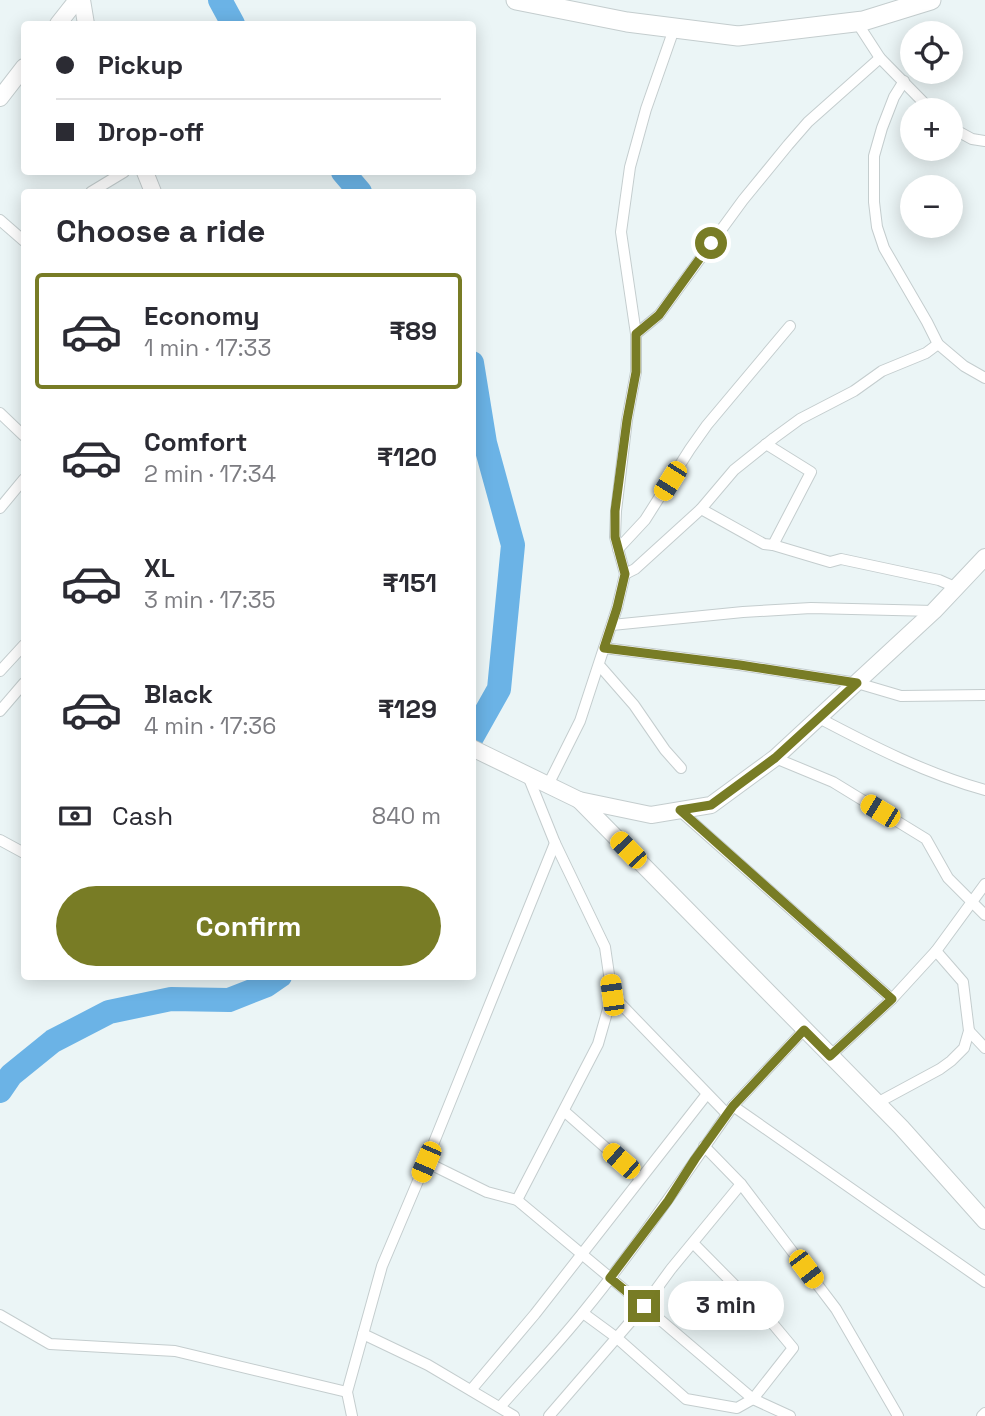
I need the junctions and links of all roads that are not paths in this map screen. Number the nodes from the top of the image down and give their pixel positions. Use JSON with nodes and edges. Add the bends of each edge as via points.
{"nodes":[{"id":1,"x":80,"y":0,"type":"edge"},
{"id":2,"x":516,"y":0,"type":"edge"},
{"id":3,"x":931,"y":0,"type":"edge"},
{"id":4,"x":61,"y":21,"type":"edge"},
{"id":5,"x":85,"y":21,"type":"edge"},
{"id":6,"x":856,"y":21,"type":"junction"},
{"id":7,"x":674,"y":29,"type":"junction"},
{"id":8,"x":880,"y":58,"type":"junction"},
{"id":9,"x":21,"y":71,"type":"edge"},
{"id":10,"x":900,"y":77,"type":"edge"},
{"id":11,"x":902,"y":84,"type":"edge"},
{"id":12,"x":907,"y":84,"type":"edge"},
{"id":13,"x":920,"y":98,"type":"edge"},
{"id":14,"x":0,"y":99,"type":"edge"},
{"id":15,"x":963,"y":134,"type":"edge"},
{"id":16,"x":985,"y":141,"type":"edge"},
{"id":17,"x":119,"y":175,"type":"edge"},
{"id":18,"x":96,"y":189,"type":"edge"},
{"id":19,"x":0,"y":220,"type":"edge"},
{"id":20,"x":21,"y":238,"type":"edge"},
{"id":21,"x":790,"y":326,"type":"dead end"},
{"id":22,"x":636,"y":334,"type":"junction"},
{"id":23,"x":938,"y":344,"type":"junction"},
{"id":24,"x":983,"y":375,"type":"edge"},
{"id":25,"x":0,"y":413,"type":"edge"},
{"id":26,"x":21,"y":433,"type":"edge"},
{"id":27,"x":766,"y":444,"type":"junction"},
{"id":28,"x":21,"y":483,"type":"edge"},
{"id":29,"x":0,"y":508,"type":"edge"},
{"id":30,"x":701,"y":509,"type":"junction"},
{"id":31,"x":773,"y":545,"type":"junction"},
{"id":32,"x":618,"y":549,"type":"junction"},
{"id":33,"x":985,"y":557,"type":"edge"},
{"id":34,"x":625,"y":574,"type":"junction"},
{"id":35,"x":955,"y":587,"type":"junction"},
{"id":36,"x":934,"y":611,"type":"junction"},
{"id":37,"x":612,"y":625,"type":"junction"},
{"id":38,"x":21,"y":648,"type":"edge"},
{"id":39,"x":604,"y":648,"type":"junction"},
{"id":40,"x":599,"y":665,"type":"junction"},
{"id":41,"x":0,"y":671,"type":"edge"},
{"id":42,"x":857,"y":683,"type":"junction"},
{"id":43,"x":21,"y":686,"type":"edge"},
{"id":44,"x":985,"y":695,"type":"edge"},
{"id":45,"x":0,"y":711,"type":"edge"},
{"id":46,"x":819,"y":718,"type":"junction"},
{"id":47,"x":476,"y":750,"type":"edge"},
{"id":48,"x":775,"y":758,"type":"junction"},
{"id":49,"x":681,"y":768,"type":"dead end"},
{"id":50,"x":528,"y":776,"type":"junction"},
{"id":51,"x":548,"y":785,"type":"junction"},
{"id":52,"x":985,"y":790,"type":"edge"},
{"id":53,"x":579,"y":800,"type":"junction"},
{"id":54,"x":680,"y":810,"type":"junction"},
{"id":55,"x":0,"y":840,"type":"edge"},
{"id":56,"x":555,"y":843,"type":"junction"},
{"id":57,"x":21,"y":851,"type":"edge"},
{"id":58,"x":985,"y":884,"type":"edge"},
{"id":59,"x":971,"y":902,"type":"junction"},
{"id":60,"x":985,"y":915,"type":"edge"},
{"id":61,"x":936,"y":951,"type":"junction"},
{"id":62,"x":612,"y":995,"type":"junction"},
{"id":63,"x":892,"y":999,"type":"junction"},
{"id":64,"x":804,"y":1030,"type":"junction"},
{"id":65,"x":969,"y":1031,"type":"junction"},
{"id":66,"x":985,"y":1048,"type":"edge"},
{"id":67,"x":830,"y":1056,"type":"junction"},
{"id":68,"x":707,"y":1094,"type":"junction"},
{"id":69,"x":877,"y":1103,"type":"junction"},
{"id":70,"x":730,"y":1110,"type":"junction"},
{"id":71,"x":564,"y":1111,"type":"junction"},
{"id":72,"x":704,"y":1146,"type":"junction"},
{"id":73,"x":426,"y":1162,"type":"junction"},
{"id":74,"x":640,"y":1178,"type":"junction"},
{"id":75,"x":741,"y":1184,"type":"junction"},
{"id":76,"x":517,"y":1200,"type":"junction"},
{"id":77,"x":985,"y":1221,"type":"edge"},
{"id":78,"x":693,"y":1243,"type":"junction"},
{"id":79,"x":582,"y":1253,"type":"junction"},
{"id":80,"x":610,"y":1278,"type":"junction"},
{"id":81,"x":985,"y":1282,"type":"edge"},
{"id":82,"x":644,"y":1306,"type":"junction"},
{"id":83,"x":583,"y":1313,"type":"junction"},
{"id":84,"x":0,"y":1315,"type":"edge"},
{"id":85,"x":363,"y":1334,"type":"junction"},
{"id":86,"x":617,"y":1338,"type":"junction"},
{"id":87,"x":471,"y":1391,"type":"junction"},
{"id":88,"x":347,"y":1392,"type":"junction"},
{"id":89,"x":753,"y":1399,"type":"junction"},
{"id":90,"x":500,"y":1407,"type":"junction"},
{"id":91,"x":352,"y":1416,"type":"edge"},
{"id":92,"x":514,"y":1416,"type":"edge"},
{"id":93,"x":549,"y":1416,"type":"edge"},
{"id":94,"x":790,"y":1416,"type":"edge"},
{"id":95,"x":898,"y":1416,"type":"edge"}],
"edges":[{"from":1,"to":4,"type":"main road"},
{"from":1,"to":5,"type":"main road"},
{"from":2,"to":7,"type":"highway"},
{"from":3,"to":6,"type":"highway"},
{"from":6,"to":7,"type":"highway","via":[[738,36]]},
{"from":6,"to":8,"type":"street"},
{"from":7,"to":22,"type":"street","via":[[630,167],[621,232]]},
{"from":8,"to":10,"type":"street"},
{"from":8,"to":22,"type":"street","via":[[808,122],[743,200],[659,315]]},
{"from":9,"to":14,"type":"main road"},
{"from":11,"to":23,"type":"street","via":[[874,156],[877,227],[884,248]]},
{"from":12,"to":13,"type":"street"},
{"from":15,"to":16,"type":"street"},
{"from":17,"to":18,"type":"street"},
{"from":19,"to":20,"type":"street"},
{"from":21,"to":32,"type":"street","via":[[707,425],[645,520]]},
{"from":22,"to":32,"type":"street","via":[[636,372],[615,511]]},
{"from":23,"to":24,"type":"street"},
{"from":23,"to":27,"type":"street","via":[[882,371]]},
{"from":25,"to":26,"type":"street"},
{"from":27,"to":30,"type":"street","via":[[734,470]]},
{"from":27,"to":31,"type":"street","via":[[811,472]]},
{"from":28,"to":29,"type":"street"},
{"from":30,"to":31,"type":"street"},
{"from":30,"to":34,"type":"street"},
{"from":31,"to":35,"type":"street","via":[[830,562],[842,559]]},
{"from":32,"to":34,"type":"street"},
{"from":33,"to":35,"type":"main road"},
{"from":34,"to":37,"type":"street"},
{"from":35,"to":36,"type":"main road"},
{"from":36,"to":37,"type":"street","via":[[811,608]]},
{"from":36,"to":42,"type":"main road"},
{"from":37,"to":39,"type":"street"},
{"from":38,"to":41,"type":"street"},
{"from":39,"to":40,"type":"street"},
{"from":39,"to":42,"type":"street"},
{"from":40,"to":49,"type":"street"},
{"from":40,"to":51,"type":"street","via":[[580,721]]},
{"from":42,"to":44,"type":"street","via":[[901,696]]},
{"from":42,"to":46,"type":"main road"},
{"from":43,"to":45,"type":"street"},
{"from":46,"to":48,"type":"main road"},
{"from":46,"to":52,"type":"street","via":[[860,740]]},
{"from":47,"to":50,"type":"main road"},
{"from":48,"to":54,"type":"main road","via":[[711,805]]},
{"from":48,"to":59,"type":"street","via":[[833,782],[926,839],[948,878]]},
{"from":50,"to":51,"type":"main road"},
{"from":50,"to":56,"type":"street"},
{"from":51,"to":53,"type":"main road"},
{"from":53,"to":54,"type":"main road","via":[[651,815]]},
{"from":53,"to":64,"type":"main road"},
{"from":54,"to":63,"type":"street"},
{"from":55,"to":57,"type":"street"},
{"from":56,"to":62,"type":"street","via":[[605,947]]},
{"from":56,"to":73,"type":"street"},
{"from":58,"to":59,"type":"street"},
{"from":59,"to":60,"type":"street"},
{"from":59,"to":61,"type":"street"},
{"from":61,"to":63,"type":"street"},
{"from":61,"to":65,"type":"street","via":[[963,982]]},
{"from":62,"to":68,"type":"street"},
{"from":62,"to":71,"type":"street","via":[[598,1044]]},
{"from":63,"to":67,"type":"street"},
{"from":64,"to":67,"type":"main road"},
{"from":64,"to":70,"type":"street"},
{"from":65,"to":66,"type":"street"},
{"from":65,"to":69,"type":"street","via":[[964,1048],[951,1061]]},
{"from":67,"to":69,"type":"main road"},
{"from":68,"to":70,"type":"street"},
{"from":68,"to":74,"type":"street"},
{"from":69,"to":77,"type":"main road"},
{"from":70,"to":72,"type":"street"},
{"from":70,"to":81,"type":"street"},
{"from":71,"to":74,"type":"street"},
{"from":71,"to":76,"type":"street"},
{"from":72,"to":75,"type":"street"},
{"from":72,"to":80,"type":"street"},
{"from":73,"to":76,"type":"street","via":[[486,1192]]},
{"from":73,"to":85,"type":"street","via":[[382,1266]]},
{"from":74,"to":79,"type":"street"},
{"from":75,"to":78,"type":"street"},
{"from":75,"to":95,"type":"street","via":[[836,1309]]},
{"from":76,"to":79,"type":"street"},
{"from":78,"to":82,"type":"street"},
{"from":78,"to":89,"type":"street","via":[[793,1348]]},
{"from":79,"to":80,"type":"street"},
{"from":79,"to":87,"type":"street"},
{"from":80,"to":82,"type":"street"},
{"from":80,"to":83,"type":"street"},
{"from":82,"to":86,"type":"street"},
{"from":82,"to":89,"type":"street"},
{"from":83,"to":86,"type":"street"},
{"from":83,"to":90,"type":"street"},
{"from":84,"to":88,"type":"street","via":[[50,1343],[175,1351]]},
{"from":85,"to":87,"type":"street"},
{"from":85,"to":88,"type":"street"},
{"from":86,"to":89,"type":"street","via":[[686,1399],[737,1408]]},
{"from":86,"to":93,"type":"street"},
{"from":87,"to":90,"type":"street"},
{"from":88,"to":91,"type":"street"},
{"from":89,"to":94,"type":"street"},
{"from":90,"to":92,"type":"street"}]}
